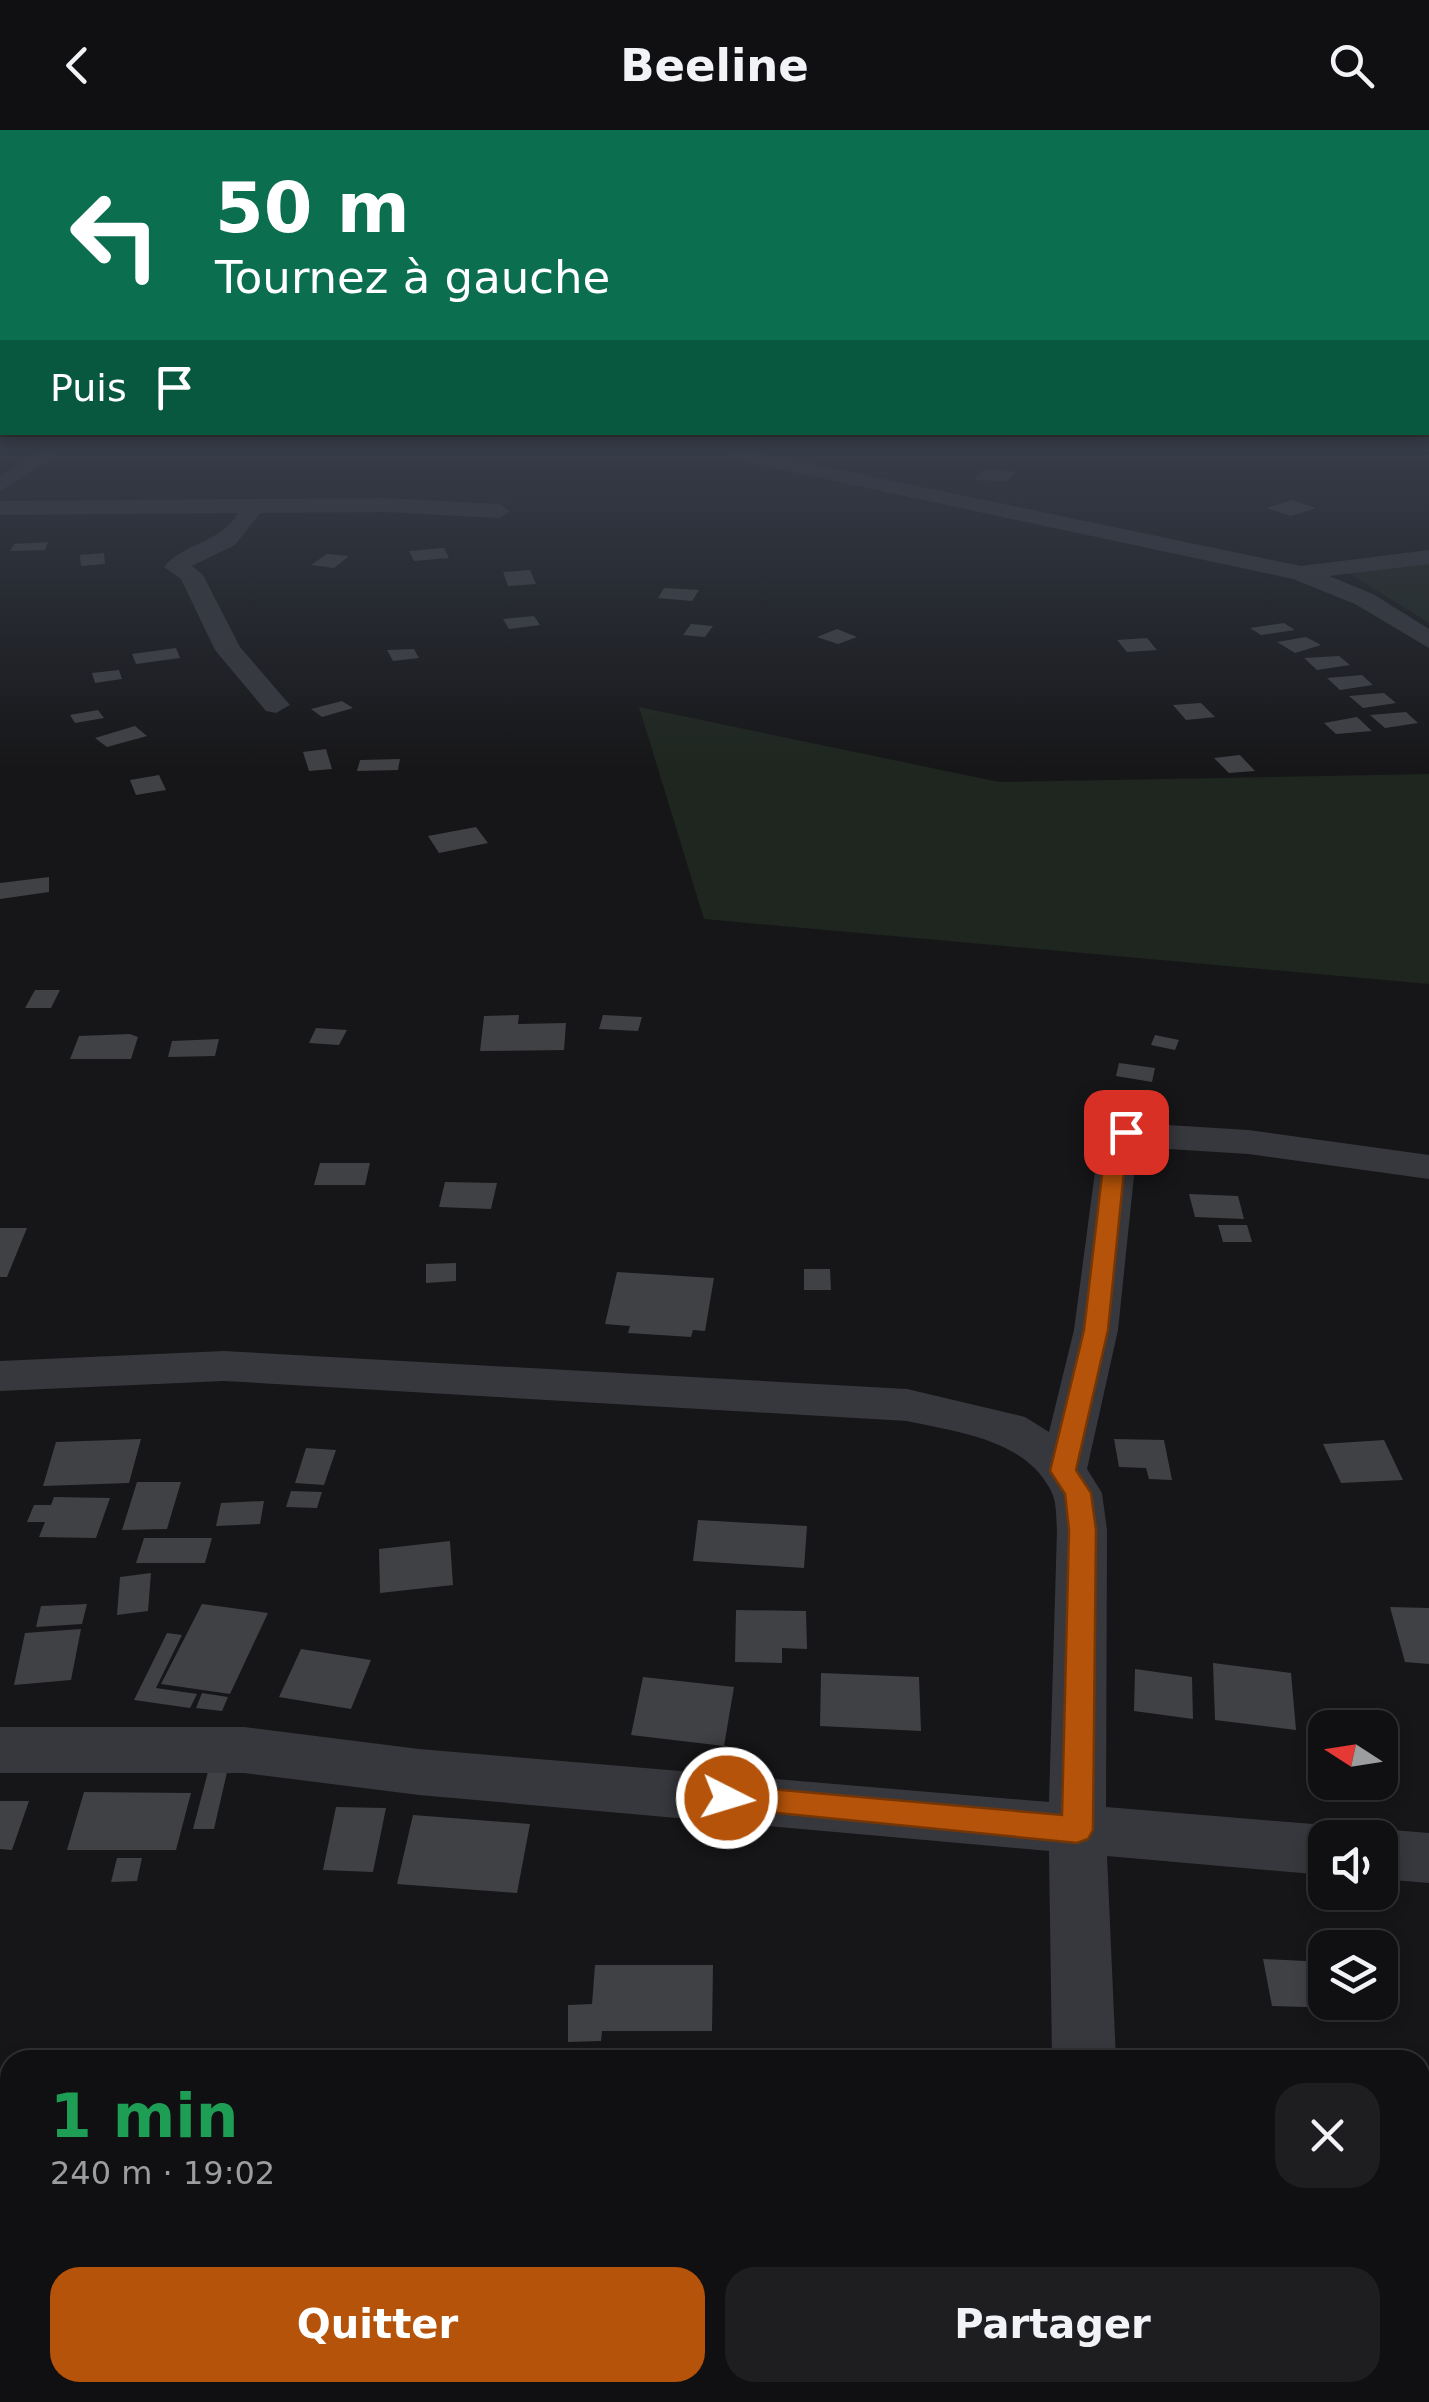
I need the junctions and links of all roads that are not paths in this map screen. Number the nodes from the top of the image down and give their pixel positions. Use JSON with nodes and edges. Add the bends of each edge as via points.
{"nodes":[{"id":1,"x":185,"y":559,"type":"edge"},
{"id":2,"x":1234,"y":559,"type":"edge"},
{"id":3,"x":1413,"y":559,"type":"edge"},
{"id":4,"x":1300,"y":573,"type":"junction"},
{"id":5,"x":1429,"y":640,"type":"edge"},
{"id":6,"x":276,"y":706,"type":"dead end"},
{"id":7,"x":1429,"y":1166,"type":"edge"},
{"id":8,"x":0,"y":1376,"type":"edge"},
{"id":9,"x":1063,"y":1471,"type":"junction"},
{"id":10,"x":0,"y":1750,"type":"edge"},
{"id":11,"x":1077,"y":1830,"type":"junction"},
{"id":12,"x":1308,"y":1849,"type":"edge"},
{"id":13,"x":1398,"y":1855,"type":"edge"},
{"id":14,"x":1429,"y":1858,"type":"edge"},
{"id":15,"x":1084,"y":2050,"type":"edge"}],
"edges":[{"from":1,"to":6,"type":"street","via":[[176,567],[191,575],[228,650]]},
{"from":2,"to":4,"type":"street"},
{"from":3,"to":4,"type":"street"},
{"from":4,"to":5,"type":"street","via":[[1364,599]]},
{"from":7,"to":9,"type":"street","via":[[1248,1142],[1119,1134],[1096,1330]]},
{"from":8,"to":9,"type":"street","via":[[224,1366],[907,1405],[1008,1428]]},
{"from":9,"to":11,"type":"street","via":[[1078,1493],[1082,1530]]},
{"from":10,"to":11,"type":"street","via":[[244,1750],[419,1772]]},
{"from":11,"to":12,"type":"street"},
{"from":11,"to":15,"type":"street"},
{"from":13,"to":14,"type":"street"}]}
